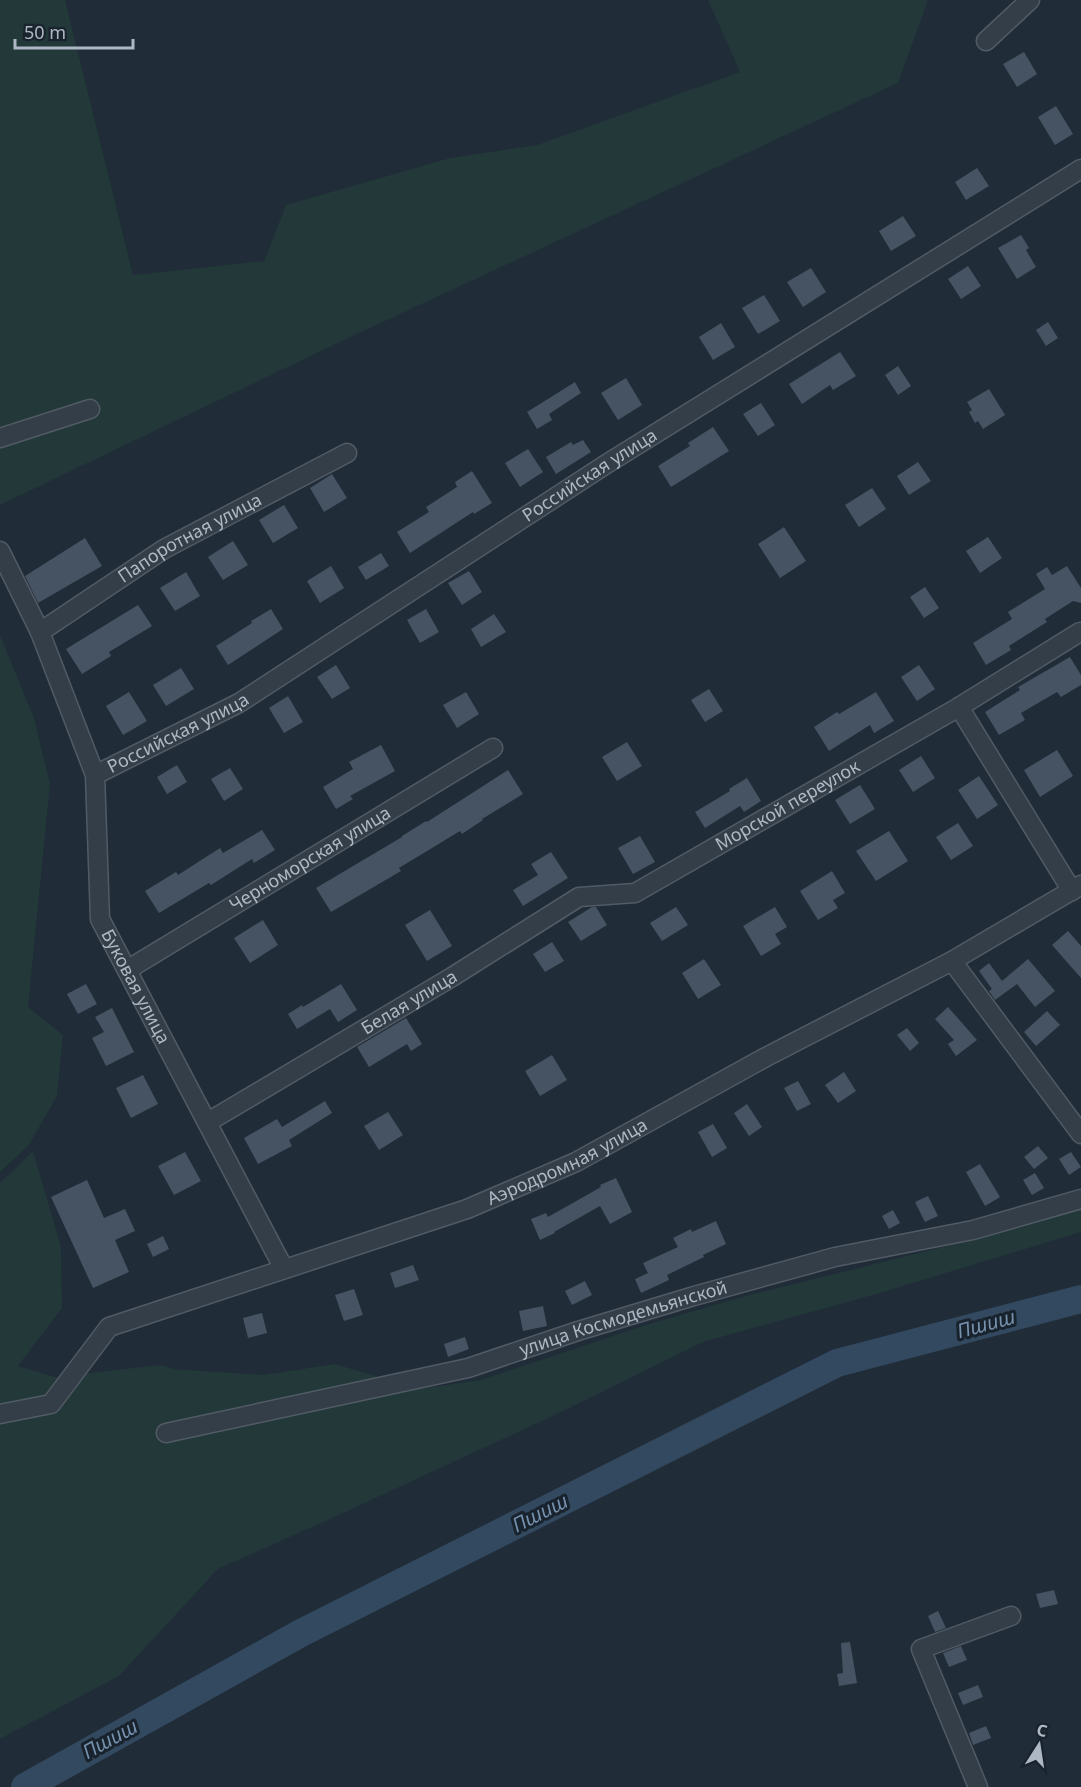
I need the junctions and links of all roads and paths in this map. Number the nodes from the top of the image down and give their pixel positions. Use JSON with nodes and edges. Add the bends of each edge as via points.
{"nodes":[{"id":1,"x":1030,"y":0,"type":"edge"},
{"id":2,"x":986,"y":41,"type":"dead end"},
{"id":3,"x":1081,"y":170,"type":"edge"},
{"id":4,"x":90,"y":409,"type":"dead end"},
{"id":5,"x":0,"y":438,"type":"edge"},
{"id":6,"x":347,"y":453,"type":"dead end"},
{"id":7,"x":0,"y":551,"type":"edge"},
{"id":8,"x":40,"y":632,"type":"junction"},
{"id":9,"x":1080,"y":632,"type":"edge"},
{"id":10,"x":959,"y":707,"type":"junction"},
{"id":11,"x":493,"y":748,"type":"dead end"},
{"id":12,"x":95,"y":775,"type":"junction"},
{"id":13,"x":1077,"y":888,"type":"edge"},
{"id":14,"x":612,"y":895,"type":"joint"},
{"id":15,"x":952,"y":961,"type":"junction"},
{"id":16,"x":127,"y":970,"type":"junction"},
{"id":17,"x":208,"y":1122,"type":"junction"},
{"id":18,"x":1081,"y":1134,"type":"edge"},
{"id":19,"x":1081,"y":1199,"type":"edge"},
{"id":20,"x":284,"y":1269,"type":"junction"},
{"id":21,"x":0,"y":1414,"type":"edge"},
{"id":22,"x":166,"y":1433,"type":"dead end"},
{"id":23,"x":1011,"y":1616,"type":"dead end"},
{"id":24,"x":978,"y":1787,"type":"edge"}],
"edges":[{"from":1,"to":2,"type":"street"},
{"from":3,"to":12,"type":"street","name":"Российская улица","via":[[608,463],[238,703]]},
{"from":4,"to":5,"type":"street"},
{"from":6,"to":8,"type":"street","name":"Папоротная улица","via":[[164,549]]},
{"from":7,"to":8,"type":"street","name":"Буковая улица"},
{"from":8,"to":12,"type":"street","name":"Буковая улица"},
{"from":9,"to":10,"type":"street","name":"Морской переулок"},
{"from":10,"to":13,"type":"street"},
{"from":10,"to":14,"type":"street","name":"Морской переулок","via":[[634,893]]},
{"from":11,"to":16,"type":"street","name":"Черноморская улица"},
{"from":12,"to":16,"type":"street","name":"Буковая улица","via":[[100,919]]},
{"from":13,"to":15,"type":"street","name":"Аэродромная улица"},
{"from":14,"to":17,"type":"street","name":"Белая улица","via":[[579,897],[452,978]]},
{"from":15,"to":18,"type":"street"},
{"from":15,"to":20,"type":"street","name":"Аэродромная улица","via":[[766,1057],[576,1162],[467,1209]]},
{"from":16,"to":17,"type":"street","name":"Буковая улица"},
{"from":17,"to":20,"type":"street","name":"Буковая улица"},
{"from":19,"to":22,"type":"street","name":"улица Космодемьянской","via":[[973,1230],[824,1260],[610,1321],[468,1368]]},
{"from":20,"to":21,"type":"street","name":"Аэродромная улица","via":[[109,1327],[51,1404]]},
{"from":23,"to":24,"type":"street","via":[[921,1649]]}]}
